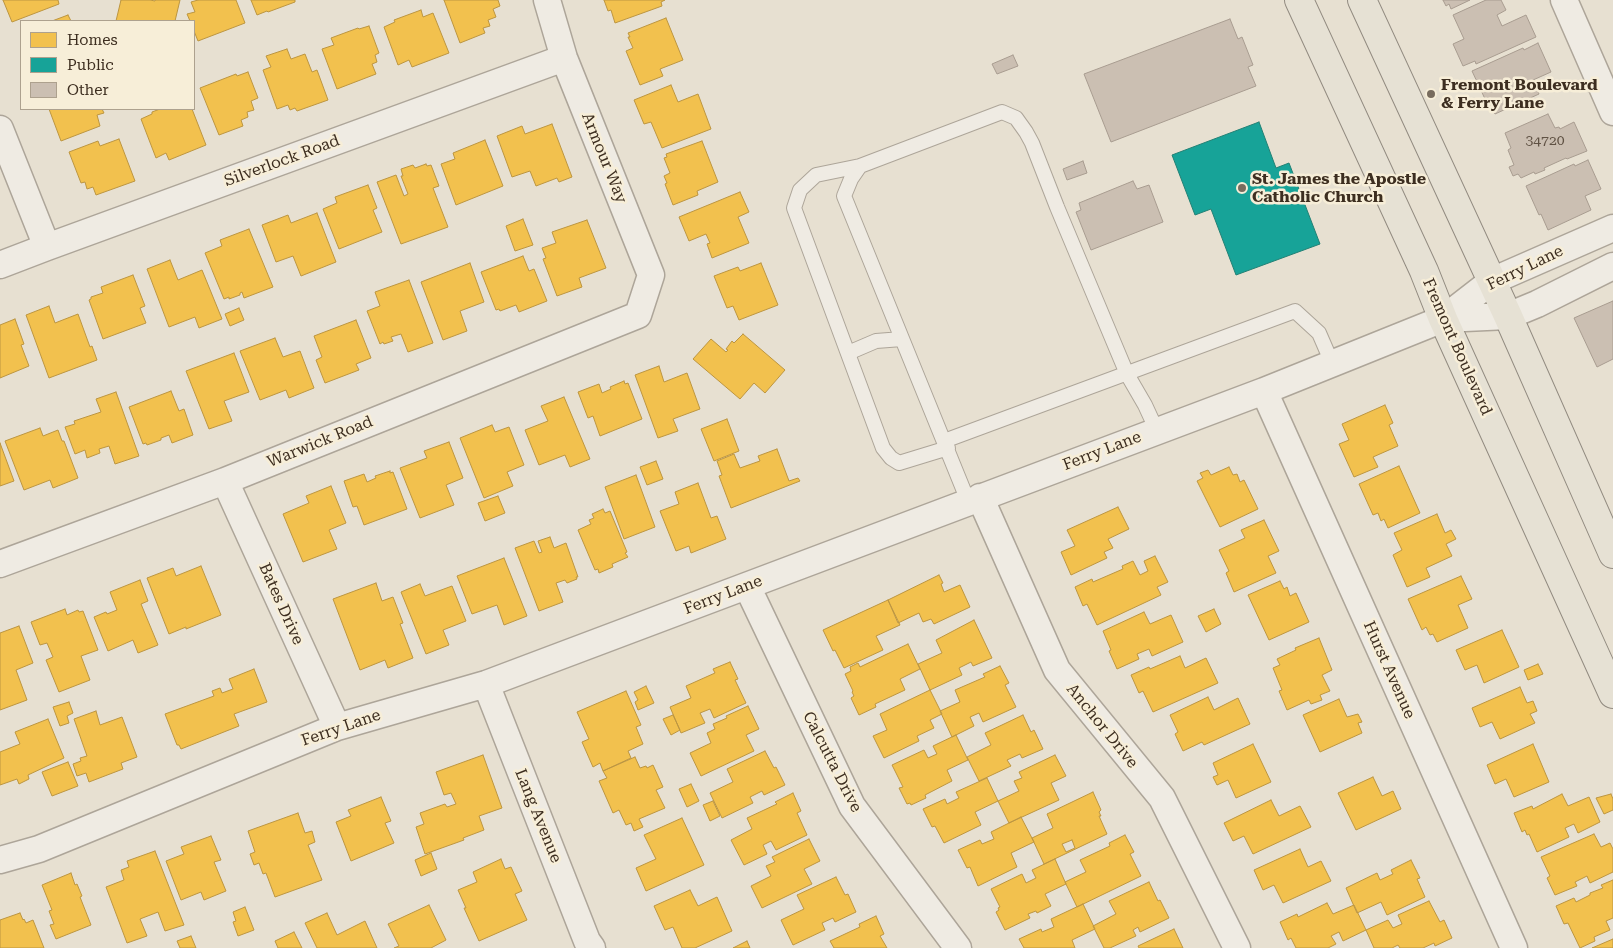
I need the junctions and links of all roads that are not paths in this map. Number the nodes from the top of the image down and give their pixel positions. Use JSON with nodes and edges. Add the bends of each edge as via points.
{"nodes":[{"id":1,"x":548,"y":0,"type":"edge"},
{"id":2,"x":1299,"y":0,"type":"edge"},
{"id":3,"x":1362,"y":0,"type":"edge"},
{"id":4,"x":1564,"y":0,"type":"edge"},
{"id":5,"x":564,"y":58,"type":"junction"},
{"id":6,"x":1613,"y":112,"type":"edge"},
{"id":7,"x":0,"y":128,"type":"edge"},
{"id":8,"x":860,"y":166,"type":"junction"},
{"id":9,"x":1613,"y":228,"type":"edge"},
{"id":10,"x":47,"y":246,"type":"junction"},
{"id":11,"x":0,"y":265,"type":"edge"},
{"id":12,"x":1613,"y":266,"type":"edge"},
{"id":13,"x":1492,"y":281,"type":"junction"},
{"id":14,"x":638,"y":315,"type":"joint"},
{"id":15,"x":1508,"y":316,"type":"junction"},
{"id":16,"x":1443,"y":319,"type":"junction"},
{"id":17,"x":902,"y":339,"type":"junction"},
{"id":18,"x":848,"y":353,"type":"junction"},
{"id":19,"x":1332,"y":364,"type":"junction"},
{"id":20,"x":1127,"y":374,"type":"junction"},
{"id":21,"x":1264,"y":391,"type":"junction"},
{"id":22,"x":1157,"y":431,"type":"junction"},
{"id":23,"x":946,"y":445,"type":"junction"},
{"id":24,"x":225,"y":480,"type":"junction"},
{"id":25,"x":974,"y":499,"type":"junction"},
{"id":26,"x":1613,"y":554,"type":"edge"},
{"id":27,"x":0,"y":564,"type":"edge"},
{"id":28,"x":747,"y":586,"type":"junction"},
{"id":29,"x":486,"y":684,"type":"junction"},
{"id":30,"x":1613,"y":694,"type":"edge"},
{"id":31,"x":337,"y":727,"type":"junction"},
{"id":32,"x":0,"y":860,"type":"edge"},
{"id":33,"x":584,"y":946,"type":"edge"},
{"id":34,"x":958,"y":948,"type":"edge"},
{"id":35,"x":1237,"y":948,"type":"edge"},
{"id":36,"x":1514,"y":948,"type":"edge"}],
"edges":[{"from":1,"to":5,"type":"street","name":"Armour Way"},
{"from":2,"to":16,"type":"main road","name":"Fremont Boulevard"},
{"from":3,"to":13,"type":"main road"},
{"from":4,"to":6,"type":"street"},
{"from":5,"to":10,"type":"street","name":"Silverlock Road"},
{"from":5,"to":14,"type":"street","name":"Armour Way","via":[[651,275]]},
{"from":7,"to":10,"type":"street"},
{"from":8,"to":17,"type":"lane","via":[[844,196]]},
{"from":8,"to":18,"type":"lane","via":[[816,175],[800,190],[794,208]]},
{"from":8,"to":20,"type":"lane","via":[[1002,112],[1016,118],[1032,143]]},
{"from":9,"to":13,"type":"street","name":"Ferry Lane"},
{"from":10,"to":11,"type":"street","name":"Silverlock Road"},
{"from":12,"to":15,"type":"street","name":"Ferry Lane"},
{"from":13,"to":15,"type":"main road"},
{"from":13,"to":16,"type":"street","name":"Ferry Lane"},
{"from":14,"to":24,"type":"street","name":"Warwick Road"},
{"from":15,"to":16,"type":"street","name":"Ferry Lane"},
{"from":15,"to":26,"type":"main road"},
{"from":16,"to":19,"type":"street","name":"Ferry Lane"},
{"from":16,"to":30,"type":"main road","name":"Fremont Boulevard"},
{"from":17,"to":18,"type":"lane","via":[[876,341]]},
{"from":17,"to":23,"type":"lane"},
{"from":18,"to":23,"type":"lane","via":[[883,448],[891,458],[899,463]]},
{"from":19,"to":20,"type":"lane","via":[[1319,333],[1295,311]]},
{"from":19,"to":21,"type":"street","name":"Ferry Lane"},
{"from":20,"to":22,"type":"lane"},
{"from":20,"to":23,"type":"lane"},
{"from":21,"to":22,"type":"street","name":"Ferry Lane"},
{"from":21,"to":36,"type":"street","name":"Hurst Avenue"},
{"from":22,"to":25,"type":"street","name":"Ferry Lane"},
{"from":23,"to":25,"type":"lane"},
{"from":24,"to":27,"type":"street","name":"Warwick Road"},
{"from":24,"to":31,"type":"street","name":"Bates Drive"},
{"from":25,"to":28,"type":"street","name":"Ferry Lane"},
{"from":25,"to":35,"type":"street","name":"Anchor Drive","via":[[1056,670],[1162,798]]},
{"from":28,"to":29,"type":"street","name":"Ferry Lane"},
{"from":28,"to":34,"type":"street","name":"Calcutta Drive","via":[[852,806]]},
{"from":29,"to":31,"type":"street","name":"Ferry Lane"},
{"from":29,"to":33,"type":"street","name":"Lang Avenue"},
{"from":31,"to":32,"type":"street","name":"Ferry Lane","via":[[39,849]]}]}
